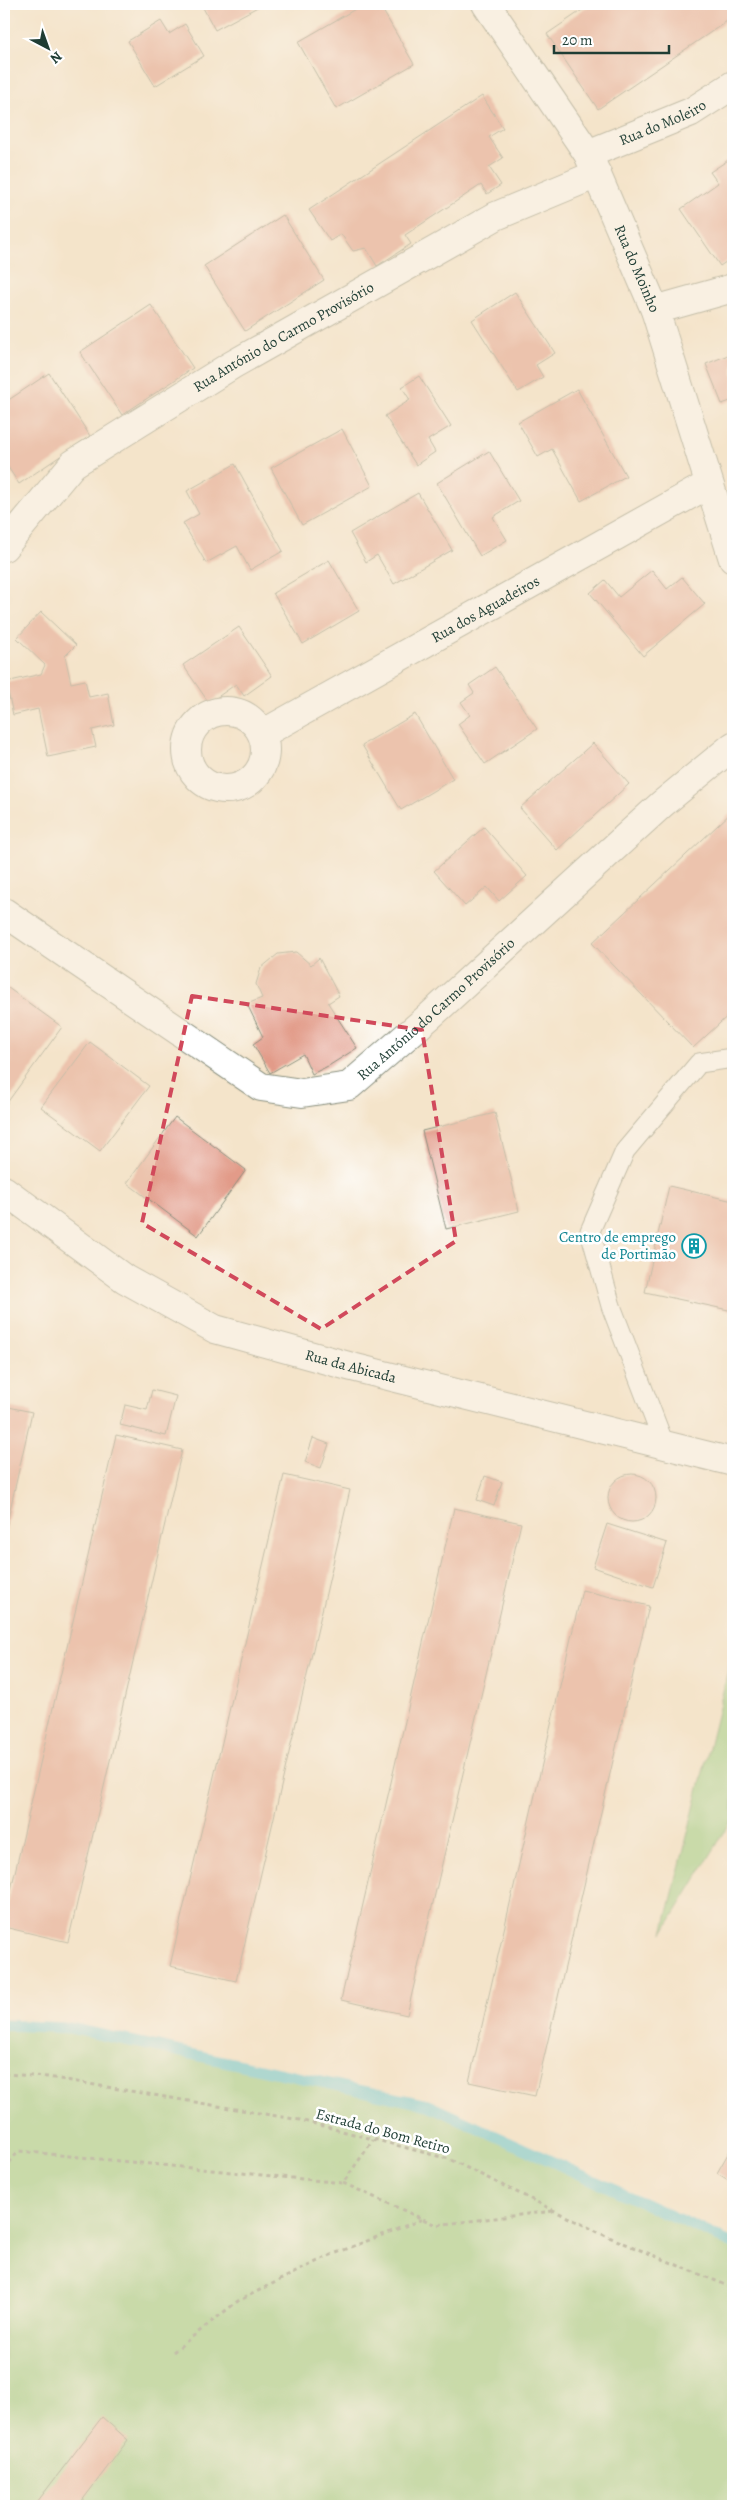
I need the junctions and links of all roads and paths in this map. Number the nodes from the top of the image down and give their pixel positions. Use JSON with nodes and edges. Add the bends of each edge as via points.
{"nodes":[{"id":1,"x":486,"y":4,"type":"edge"},
{"id":2,"x":733,"y":85,"type":"edge"},
{"id":3,"x":592,"y":164,"type":"junction"},
{"id":4,"x":733,"y":288,"type":"edge"},
{"id":5,"x":655,"y":310,"type":"junction"},
{"id":6,"x":718,"y":489,"type":"edge"},
{"id":7,"x":4,"y":547,"type":"edge"},
{"id":8,"x":733,"y":559,"type":"edge"},
{"id":9,"x":262,"y":734,"type":"dead end"},
{"id":10,"x":733,"y":746,"type":"edge"},
{"id":11,"x":4,"y":912,"type":"edge"},
{"id":12,"x":733,"y":1058,"type":"edge"},
{"id":13,"x":4,"y":1190,"type":"edge"},
{"id":14,"x":664,"y":1444,"type":"junction"},
{"id":15,"x":733,"y":1462,"type":"edge"},
{"id":16,"x":4,"y":2074,"type":"edge"},
{"id":17,"x":373,"y":2140,"type":"junction"},
{"id":18,"x":4,"y":2168,"type":"edge"},
{"id":19,"x":343,"y":2183,"type":"junction"},
{"id":20,"x":554,"y":2211,"type":"junction"},
{"id":21,"x":423,"y":2219,"type":"junction"},
{"id":22,"x":733,"y":2288,"type":"edge"},
{"id":23,"x":172,"y":2352,"type":"dead end"}],
"edges":[{"from":1,"to":3,"type":"street","name":"Rua do Moinho"},
{"from":2,"to":3,"type":"street","name":"Rua do Moleiro","via":[[691,112]]},
{"from":3,"to":5,"type":"street","name":"Rua do Moinho"},
{"from":3,"to":7,"type":"street","name":"Rua António do Carmo Provisório","via":[[232,365],[73,464]]},
{"from":4,"to":5,"type":"street"},
{"from":5,"to":6,"type":"street","name":"Rua do Moinho"},
{"from":6,"to":8,"type":"street","name":"Rua do Moinho"},
{"from":6,"to":9,"type":"street","name":"Rua dos Aguadeiros"},
{"from":10,"to":11,"type":"street","name":"Rua António do Carmo Provisório","via":[[662,804],[349,1086],[302,1093],[261,1087]]},
{"from":12,"to":14,"type":"lane","via":[[699,1064],[625,1151],[590,1231],[611,1306]]},
{"from":13,"to":14,"type":"street","name":"Rua da Abicada","via":[[125,1279],[215,1329],[352,1367]]},
{"from":14,"to":15,"type":"street","name":"Rua da Abicada"},
{"from":16,"to":17,"type":"path","name":"Estrada do Bom Retiro","via":[[48,2077],[300,2120]]},
{"from":17,"to":19,"type":"path"},
{"from":17,"to":20,"type":"path","name":"Estrada do Bom Retiro","via":[[449,2160]]},
{"from":18,"to":19,"type":"path","via":[[19,2151]]},
{"from":19,"to":21,"type":"path"},
{"from":20,"to":21,"type":"path","via":[[436,2224]]},
{"from":20,"to":22,"type":"path","name":"Estrada do Bom Retiro"},
{"from":21,"to":23,"type":"path","via":[[326,2257],[238,2301]]}]}
